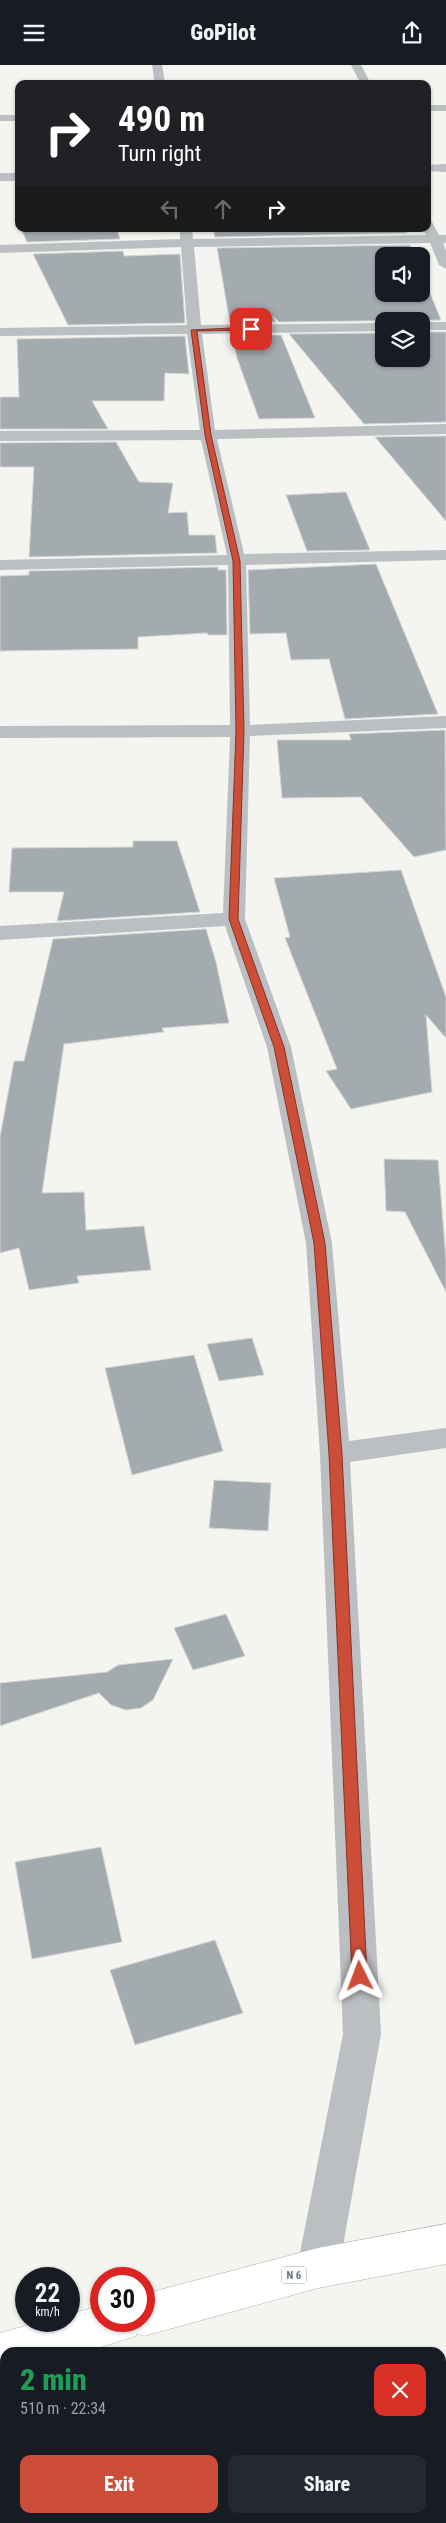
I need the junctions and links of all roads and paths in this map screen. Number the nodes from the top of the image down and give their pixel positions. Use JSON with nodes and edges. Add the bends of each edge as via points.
{"nodes":[{"id":1,"x":157,"y":65,"type":"edge"},
{"id":2,"x":356,"y":65,"type":"edge"},
{"id":3,"x":159,"y":80,"type":"edge"},
{"id":4,"x":364,"y":80,"type":"edge"},
{"id":5,"x":431,"y":108,"type":"edge"},
{"id":6,"x":446,"y":108,"type":"edge"},
{"id":7,"x":15,"y":117,"type":"edge"},
{"id":8,"x":0,"y":118,"type":"edge"},
{"id":9,"x":431,"y":168,"type":"edge"},
{"id":10,"x":446,"y":168,"type":"edge"},
{"id":11,"x":0,"y":177,"type":"edge"},
{"id":12,"x":15,"y":177,"type":"edge"},
{"id":13,"x":431,"y":228,"type":"edge"},
{"id":14,"x":186,"y":236,"type":"edge"},
{"id":15,"x":440,"y":239,"type":"edge"},
{"id":16,"x":0,"y":249,"type":"edge"},
{"id":17,"x":446,"y":265,"type":"edge"},
{"id":18,"x":430,"y":326,"type":"edge"},
{"id":19,"x":446,"y":326,"type":"edge"},
{"id":20,"x":375,"y":327,"type":"edge"},
{"id":21,"x":194,"y":330,"type":"junction"},
{"id":22,"x":0,"y":332,"type":"edge"},
{"id":23,"x":446,"y":429,"type":"edge"},
{"id":24,"x":208,"y":435,"type":"junction"},
{"id":25,"x":0,"y":436,"type":"edge"},
{"id":26,"x":446,"y":555,"type":"edge"},
{"id":27,"x":237,"y":561,"type":"junction"},
{"id":28,"x":0,"y":565,"type":"edge"},
{"id":29,"x":446,"y":723,"type":"edge"},
{"id":30,"x":240,"y":731,"type":"junction"},
{"id":31,"x":0,"y":732,"type":"edge"},
{"id":32,"x":234,"y":919,"type":"junction"},
{"id":33,"x":0,"y":933,"type":"edge"},
{"id":34,"x":446,"y":1438,"type":"edge"},
{"id":35,"x":335,"y":1454,"type":"junction"},
{"id":36,"x":446,"y":2244,"type":"edge"},
{"id":37,"x":318,"y":2268,"type":"junction"},
{"id":38,"x":155,"y":2312,"type":"edge"},
{"id":39,"x":90,"y":2329,"type":"edge"},
{"id":40,"x":26,"y":2347,"type":"edge"}],
"edges":[{"from":1,"to":3,"type":"street"},
{"from":2,"to":4,"type":"street"},
{"from":5,"to":6,"type":"street"},
{"from":7,"to":8,"type":"street"},
{"from":9,"to":10,"type":"street"},
{"from":11,"to":12,"type":"street"},
{"from":13,"to":15,"type":"street"},
{"from":14,"to":15,"type":"street"},
{"from":14,"to":16,"type":"street"},
{"from":14,"to":21,"type":"street"},
{"from":15,"to":17,"type":"street"},
{"from":18,"to":19,"type":"street"},
{"from":20,"to":21,"type":"street"},
{"from":21,"to":22,"type":"street"},
{"from":21,"to":24,"type":"street"},
{"from":23,"to":24,"type":"street"},
{"from":24,"to":25,"type":"street"},
{"from":24,"to":27,"type":"street"},
{"from":26,"to":27,"type":"street"},
{"from":27,"to":28,"type":"street"},
{"from":27,"to":30,"type":"street"},
{"from":29,"to":30,"type":"street"},
{"from":30,"to":31,"type":"street"},
{"from":30,"to":32,"type":"street"},
{"from":32,"to":33,"type":"street"},
{"from":32,"to":35,"type":"street","via":[[279,1047],[319,1243]]},
{"from":34,"to":35,"type":"street"},
{"from":35,"to":37,"type":"street","via":[[362,2034]]},
{"from":36,"to":37,"type":"main road","number":"N 6"},
{"from":37,"to":38,"type":"main road","number":"N 6"},
{"from":39,"to":40,"type":"main road"}]}
